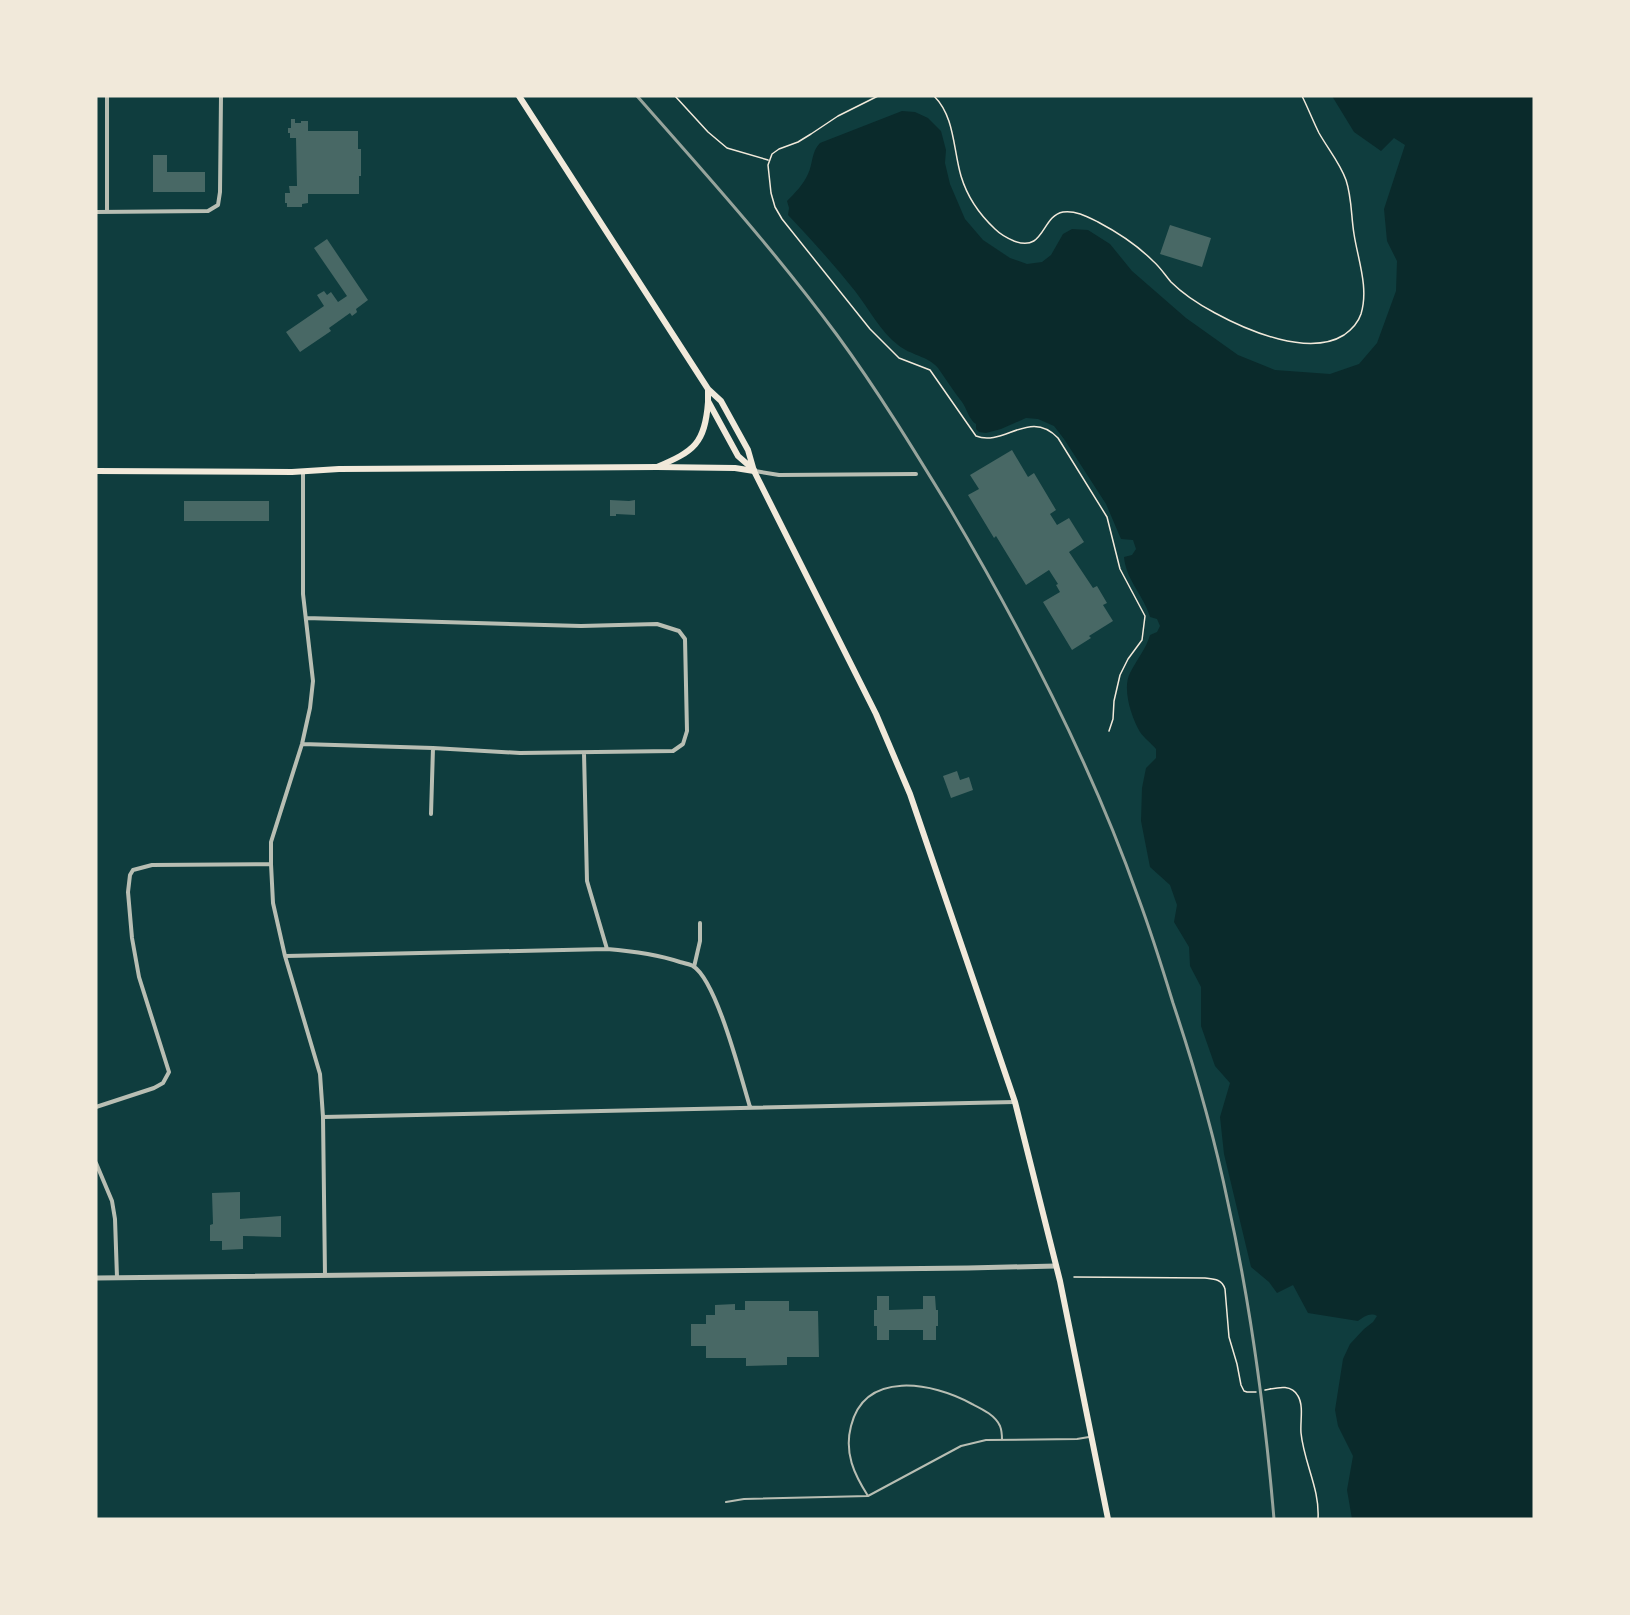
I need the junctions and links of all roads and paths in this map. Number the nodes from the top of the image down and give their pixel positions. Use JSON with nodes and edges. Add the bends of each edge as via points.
{"nodes":[{"id":1,"x":107,"y":96,"type":"edge"},
{"id":2,"x":221,"y":96,"type":"edge"},
{"id":3,"x":519,"y":96,"type":"edge"},
{"id":4,"x":675,"y":96,"type":"edge"},
{"id":5,"x":878,"y":96,"type":"edge"},
{"id":6,"x":934,"y":96,"type":"edge"},
{"id":7,"x":1302,"y":96,"type":"edge"},
{"id":8,"x":769,"y":160,"type":"junction"},
{"id":9,"x":96,"y":212,"type":"edge"},
{"id":10,"x":107,"y":212,"type":"junction"},
{"id":11,"x":708,"y":389,"type":"junction"},
{"id":12,"x":708,"y":401,"type":"junction"},
{"id":13,"x":657,"y":467,"type":"junction"},
{"id":14,"x":96,"y":471,"type":"edge"},
{"id":15,"x":754,"y":471,"type":"junction"},
{"id":16,"x":303,"y":472,"type":"junction"},
{"id":17,"x":916,"y":474,"type":"dead end"},
{"id":18,"x":306,"y":618,"type":"junction"},
{"id":19,"x":1109,"y":731,"type":"dead end"},
{"id":20,"x":302,"y":744,"type":"junction"},
{"id":21,"x":433,"y":748,"type":"junction"},
{"id":22,"x":584,"y":753,"type":"junction"},
{"id":23,"x":431,"y":814,"type":"dead end"},
{"id":24,"x":271,"y":864,"type":"junction"},
{"id":25,"x":700,"y":923,"type":"dead end"},
{"id":26,"x":607,"y":950,"type":"junction"},
{"id":27,"x":285,"y":956,"type":"junction"},
{"id":28,"x":694,"y":967,"type":"junction"},
{"id":29,"x":1014,"y":1102,"type":"junction"},
{"id":30,"x":96,"y":1107,"type":"edge"},
{"id":31,"x":750,"y":1107,"type":"junction"},
{"id":32,"x":324,"y":1117,"type":"junction"},
{"id":33,"x":96,"y":1163,"type":"edge"},
{"id":34,"x":1056,"y":1266,"type":"junction"},
{"id":35,"x":325,"y":1275,"type":"junction"},
{"id":36,"x":1074,"y":1276,"type":"dead end"},
{"id":37,"x":117,"y":1277,"type":"junction"},
{"id":38,"x":96,"y":1278,"type":"edge"},
{"id":39,"x":1265,"y":1390,"type":"dead end"},
{"id":40,"x":1256,"y":1392,"type":"dead end"},
{"id":41,"x":1092,"y":1437,"type":"junction"},
{"id":42,"x":1002,"y":1440,"type":"junction"},
{"id":43,"x":868,"y":1496,"type":"junction"},
{"id":44,"x":726,"y":1502,"type":"dead end"},
{"id":45,"x":1108,"y":1519,"type":"edge"},
{"id":46,"x":1318,"y":1519,"type":"edge"}],
"edges":[{"from":1,"to":10,"type":"street"},
{"from":2,"to":10,"type":"street","via":[[218,205],[208,211]]},
{"from":3,"to":11,"type":"main road"},
{"from":4,"to":8,"type":"path","via":[[727,148]]},
{"from":5,"to":8,"type":"path","via":[[779,149]]},
{"from":6,"to":7,"type":"path","via":[[950,123],[966,192],[995,230],[1008,239],[1029,243],[1038,238],[1056,215],[1082,214],[1132,243],[1176,287],[1213,312],[1258,333],[1300,343],[1328,342],[1351,330],[1361,316],[1364,287],[1345,179]]},
{"from":8,"to":19,"type":"path","via":[[771,193],[782,219],[870,329],[899,358],[930,370],[980,438],[999,437],[1029,427],[1052,431],[1107,518],[1120,569],[1145,616],[1142,640],[1120,675]]},
{"from":9,"to":10,"type":"street"},
{"from":11,"to":12,"type":"main road"},
{"from":11,"to":15,"type":"main road","via":[[721,401],[748,450]]},
{"from":12,"to":13,"type":"main road","via":[[702,436],[694,447]]},
{"from":12,"to":15,"type":"main road","via":[[738,456]]},
{"from":13,"to":15,"type":"main road"},
{"from":13,"to":16,"type":"main road"},
{"from":14,"to":16,"type":"main road"},
{"from":15,"to":17,"type":"street","via":[[779,475]]},
{"from":15,"to":29,"type":"main road","via":[[876,714],[910,795]]},
{"from":16,"to":18,"type":"street"},
{"from":18,"to":20,"type":"street","via":[[313,681]]},
{"from":18,"to":22,"type":"street","via":[[581,626],[657,624],[679,631],[685,639],[687,732],[683,744],[673,751]]},
{"from":20,"to":21,"type":"street"},
{"from":20,"to":24,"type":"street","via":[[271,842]]},
{"from":21,"to":22,"type":"street"},
{"from":21,"to":23,"type":"street"},
{"from":22,"to":26,"type":"street","via":[[587,881]]},
{"from":24,"to":27,"type":"street","via":[[273,903]]},
{"from":24,"to":30,"type":"street","via":[[152,865],[133,870],[128,892],[132,938],[139,977],[169,1072],[163,1083],[154,1088]]},
{"from":25,"to":28,"type":"street"},
{"from":26,"to":27,"type":"street"},
{"from":26,"to":28,"type":"street","via":[[635,951]]},
{"from":27,"to":32,"type":"street","via":[[320,1074]]},
{"from":28,"to":31,"type":"street","via":[[710,987],[722,1016]]},
{"from":29,"to":31,"type":"street"},
{"from":29,"to":34,"type":"main road"},
{"from":31,"to":32,"type":"street"},
{"from":32,"to":35,"type":"street"},
{"from":33,"to":37,"type":"street","via":[[116,1219]]},
{"from":34,"to":35,"type":"street"},
{"from":34,"to":41,"type":"main road"},
{"from":35,"to":37,"type":"street"},
{"from":36,"to":40,"type":"path","via":[[1218,1280],[1225,1289],[1228,1337],[1241,1385],[1247,1392]]},
{"from":37,"to":38,"type":"street"},
{"from":39,"to":46,"type":"path","via":[[1284,1387],[1298,1396],[1303,1449],[1317,1496]]},
{"from":41,"to":42,"type":"lane"},
{"from":41,"to":45,"type":"main road"},
{"from":42,"to":43,"type":"lane","via":[[961,1446]]},
{"from":42,"to":43,"type":"lane","via":[[995,1419],[947,1393],[907,1385],[877,1391],[858,1409],[849,1433],[853,1470]]},
{"from":43,"to":44,"type":"lane"}]}
